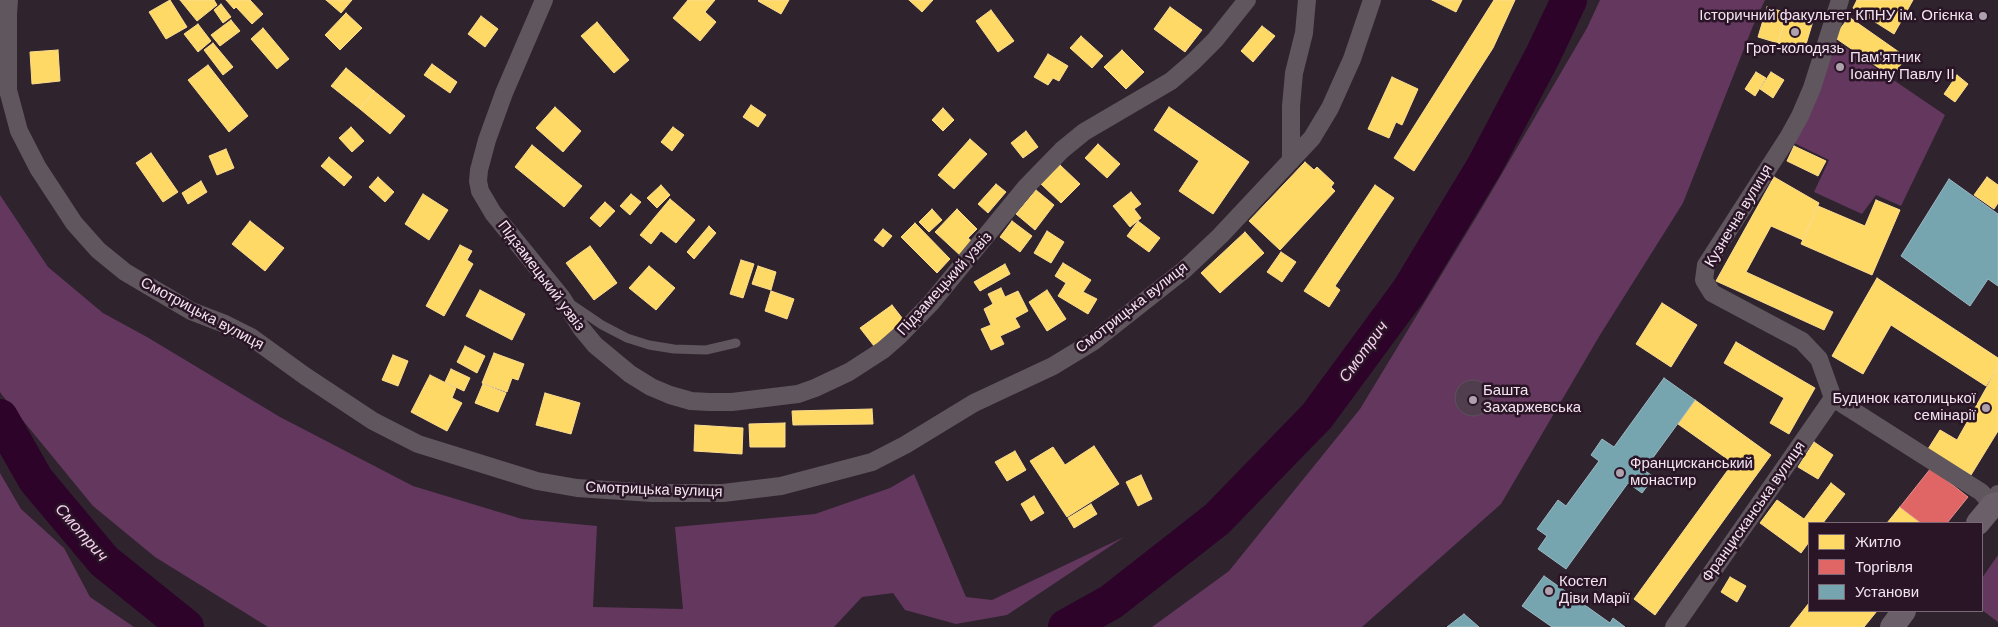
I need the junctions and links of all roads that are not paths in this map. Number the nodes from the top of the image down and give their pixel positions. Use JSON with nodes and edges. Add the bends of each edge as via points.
{"nodes":[{"id":1,"x":9,"y":0,"type":"edge"},
{"id":2,"x":544,"y":0,"type":"edge"},
{"id":3,"x":1247,"y":0,"type":"edge"},
{"id":4,"x":1307,"y":0,"type":"edge"},
{"id":5,"x":1372,"y":0,"type":"edge"},
{"id":6,"x":1840,"y":0,"type":"edge"},
{"id":7,"x":1291,"y":161,"type":"junction"},
{"id":8,"x":562,"y":298,"type":"junction"},
{"id":9,"x":736,"y":343,"type":"dead end"},
{"id":10,"x":1833,"y":398,"type":"junction"},
{"id":11,"x":1996,"y":501,"type":"edge"},
{"id":12,"x":1979,"y":522,"type":"edge"},
{"id":13,"x":1903,"y":612,"type":"edge"},
{"id":14,"x":1674,"y":627,"type":"edge"},
{"id":15,"x":1892,"y":627,"type":"edge"}],
"edges":[{"from":1,"to":7,"type":"street","name":"Смотрицька вулиця","via":[[8,90],[19,131],[38,168],[74,223],[98,250],[125,272],[191,311],[251,337],[373,420],[418,444],[537,481],[577,488],[723,493],[781,486],[872,462],[974,403],[1053,366],[1094,341],[1191,263]]},
{"from":2,"to":8,"type":"street","name":"Підзамецький узвіз","via":[[504,93],[487,140],[478,182],[480,192],[493,213]]},
{"from":3,"to":8,"type":"street","name":"Підзамецький узвіз","via":[[1193,62],[1146,97],[1112,114],[1062,150],[1026,187],[916,320],[883,350],[832,381],[798,394],[732,402],[691,401],[670,395],[630,374],[595,345],[580,328]]},
{"from":4,"to":7,"type":"street","via":[[1304,33],[1294,73]]},
{"from":5,"to":7,"type":"street","name":"Смотрицька вулиця","via":[[1352,59],[1330,108],[1312,138]]},
{"from":6,"to":10,"type":"street","name":"Кузнечна вулиця","via":[[1800,116],[1706,265],[1704,280],[1712,293],[1802,341],[1819,359]]},
{"from":8,"to":9,"type":"lane","via":[[602,325],[649,345],[706,350]]},
{"from":10,"to":11,"type":"street"},
{"from":10,"to":14,"type":"street","name":"Францисканська вулиця"},
{"from":11,"to":12,"type":"main road"},
{"from":13,"to":15,"type":"main road"}]}
